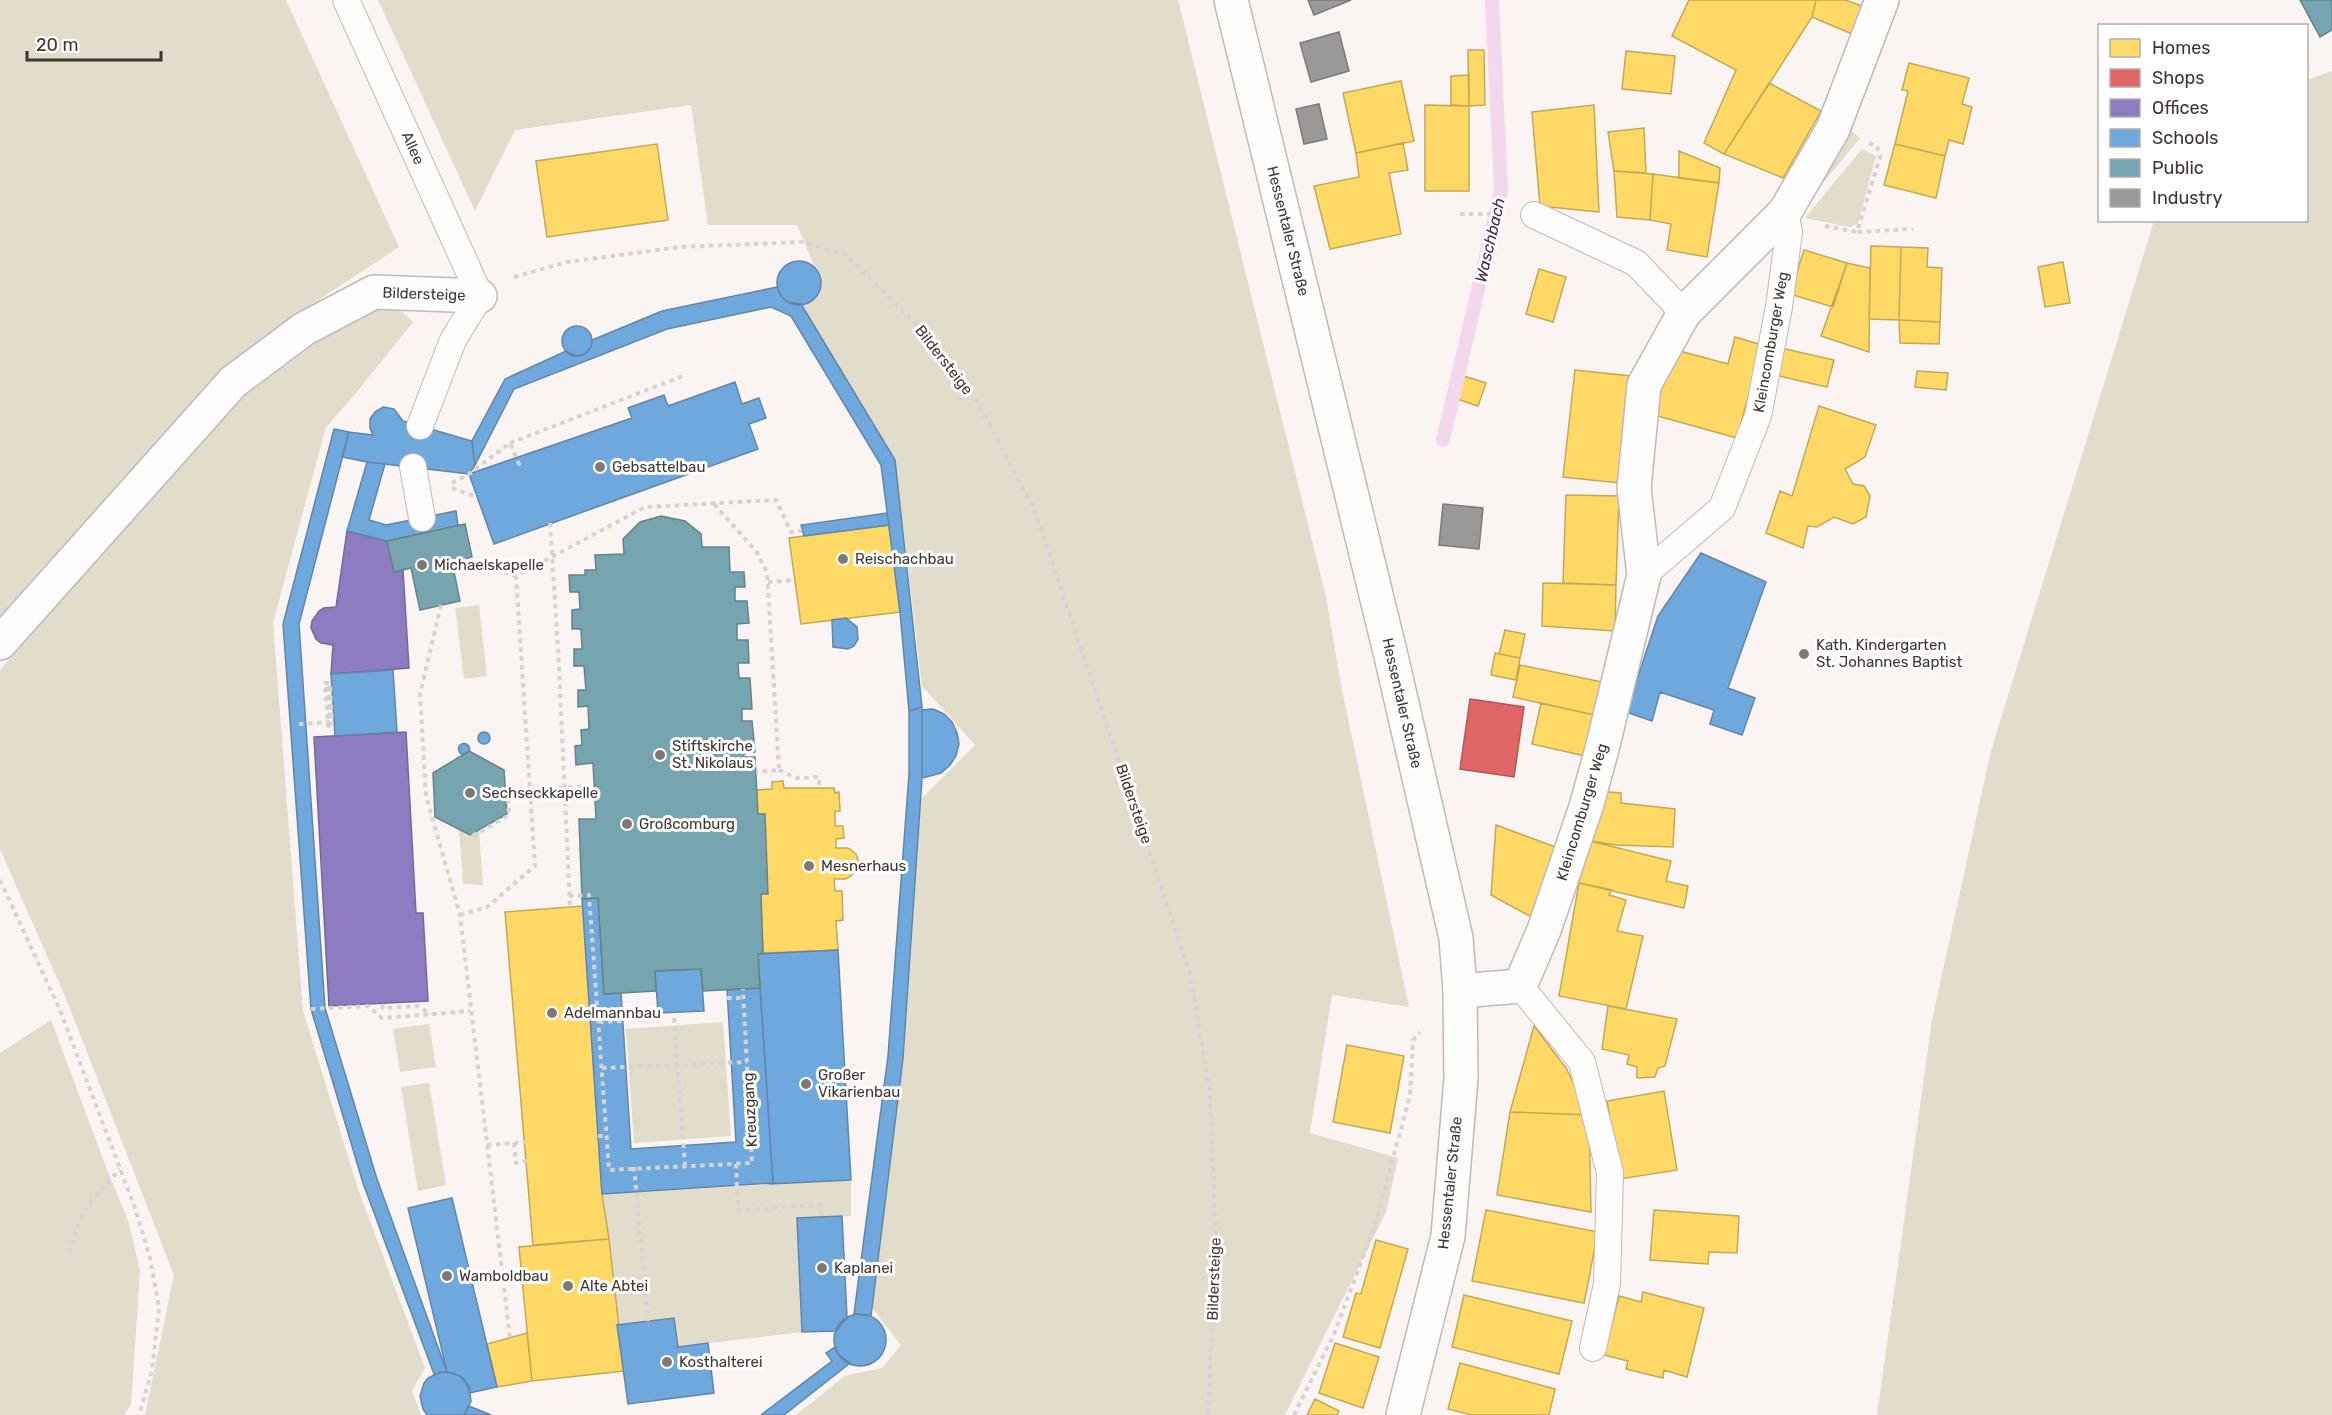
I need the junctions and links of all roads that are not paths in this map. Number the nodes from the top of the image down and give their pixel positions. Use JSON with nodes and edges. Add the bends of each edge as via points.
{"nodes":[{"id":1,"x":346,"y":0,"type":"edge"},
{"id":2,"x":1232,"y":0,"type":"edge"},
{"id":3,"x":1882,"y":0,"type":"edge"},
{"id":4,"x":1785,"y":212,"type":"junction"},
{"id":5,"x":1534,"y":215,"type":"dead end"},
{"id":6,"x":480,"y":296,"type":"junction"},
{"id":7,"x":1684,"y":313,"type":"junction"},
{"id":8,"x":420,"y":426,"type":"dead end"},
{"id":9,"x":413,"y":467,"type":"dead end"},
{"id":10,"x":422,"y":518,"type":"dead end"},
{"id":11,"x":1644,"y":575,"type":"junction"},
{"id":12,"x":0,"y":643,"type":"edge"},
{"id":13,"x":1520,"y":986,"type":"junction"},
{"id":14,"x":1460,"y":992,"type":"junction"},
{"id":15,"x":1593,"y":1348,"type":"dead end"},
{"id":16,"x":1404,"y":1415,"type":"edge"}],
"edges":[{"from":1,"to":6,"type":"lane","name":"Allee"},
{"from":2,"to":14,"type":"street","name":"Hessentaler Straße","via":[[1456,938]]},
{"from":3,"to":4,"type":"street","name":"Kleincomburger Weg","via":[[1833,129]]},
{"from":4,"to":7,"type":"street","name":"Kleincomburger Weg"},
{"from":4,"to":11,"type":"lane","name":"Kleincomburger Weg","via":[[1789,232],[1758,416],[1722,508]]},
{"from":5,"to":7,"type":"lane","via":[[1636,263]]},
{"from":6,"to":8,"type":"lane","via":[[453,340]]},
{"from":6,"to":12,"type":"street","name":"Bildersteige","via":[[374,292],[304,329],[233,382]]},
{"from":7,"to":11,"type":"street","name":"Kleincomburger Weg","via":[[1644,385],[1634,488]]},
{"from":9,"to":10,"type":"lane"},
{"from":11,"to":13,"type":"street","name":"Kleincomburger Weg","via":[[1586,807],[1544,930]]},
{"from":13,"to":14,"type":"street"},
{"from":13,"to":15,"type":"lane","via":[[1582,1062],[1610,1173],[1607,1284]]},
{"from":14,"to":16,"type":"street","name":"Hessentaler Straße","via":[[1461,1078],[1448,1236]]}]}
